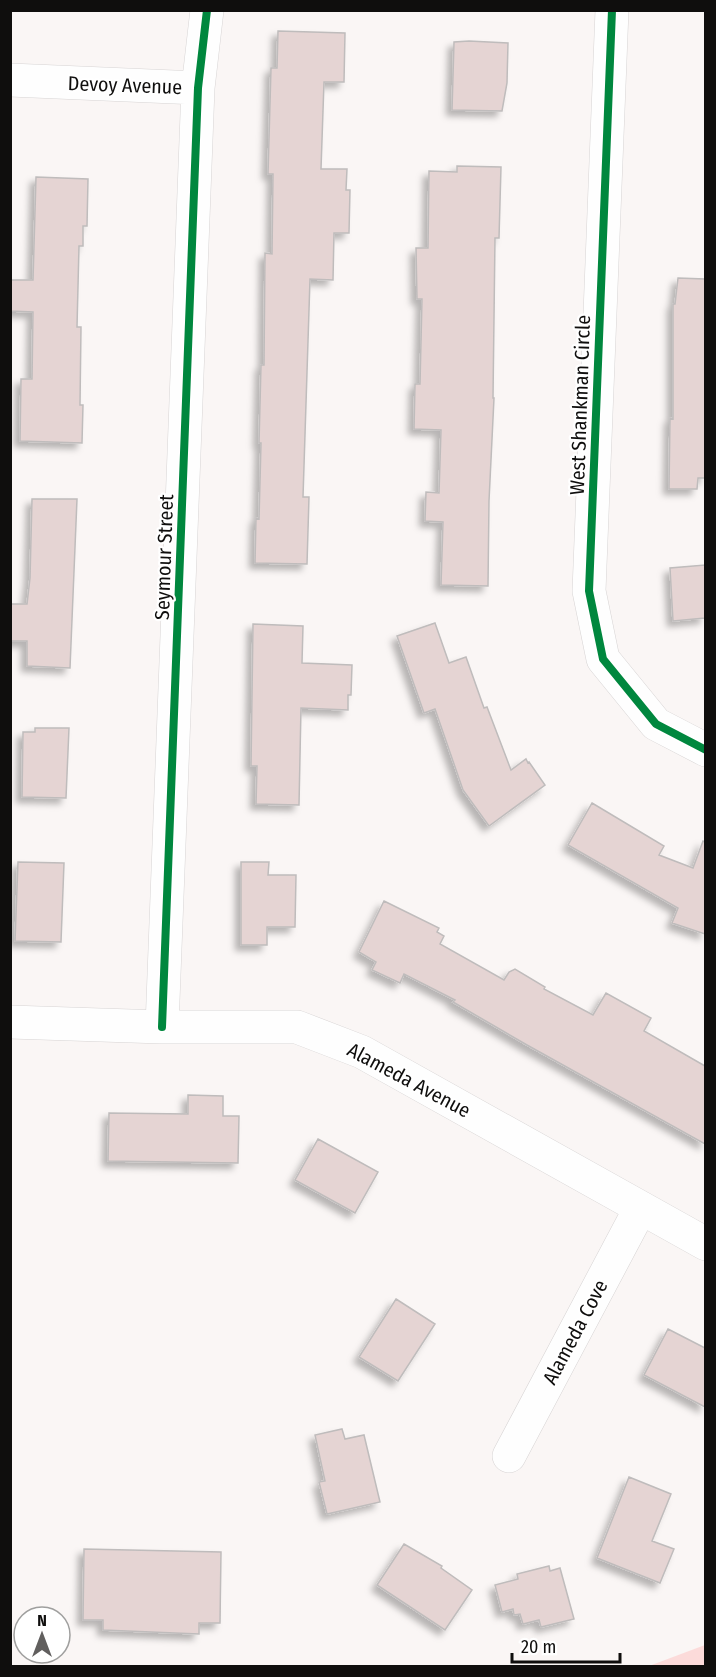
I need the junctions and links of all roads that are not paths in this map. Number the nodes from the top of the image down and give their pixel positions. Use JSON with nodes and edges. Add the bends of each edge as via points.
{"nodes":[{"id":1,"x":207,"y":10,"type":"edge"},
{"id":2,"x":612,"y":10,"type":"edge"},
{"id":3,"x":10,"y":80,"type":"edge"},
{"id":4,"x":198,"y":88,"type":"junction"},
{"id":5,"x":705,"y":750,"type":"edge"},
{"id":6,"x":10,"y":1022,"type":"edge"},
{"id":7,"x":162,"y":1027,"type":"junction"},
{"id":8,"x":640,"y":1209,"type":"junction"},
{"id":9,"x":705,"y":1244,"type":"edge"},
{"id":10,"x":509,"y":1456,"type":"dead end"}],
"edges":[{"from":1,"to":4,"type":"street","name":"Devoy Avenue"},
{"from":2,"to":5,"type":"street","name":"West Shankman Circle","via":[[589,591],[603,659],[656,724]]},
{"from":3,"to":4,"type":"street","name":"Devoy Avenue"},
{"from":4,"to":7,"type":"street","name":"Seymour Street"},
{"from":6,"to":7,"type":"street","name":"Alameda Avenue"},
{"from":7,"to":8,"type":"street","name":"Alameda Avenue","via":[[297,1027],[362,1052]]},
{"from":8,"to":9,"type":"street","name":"Alameda Avenue"},
{"from":8,"to":10,"type":"street","name":"Alameda Cove"}]}
